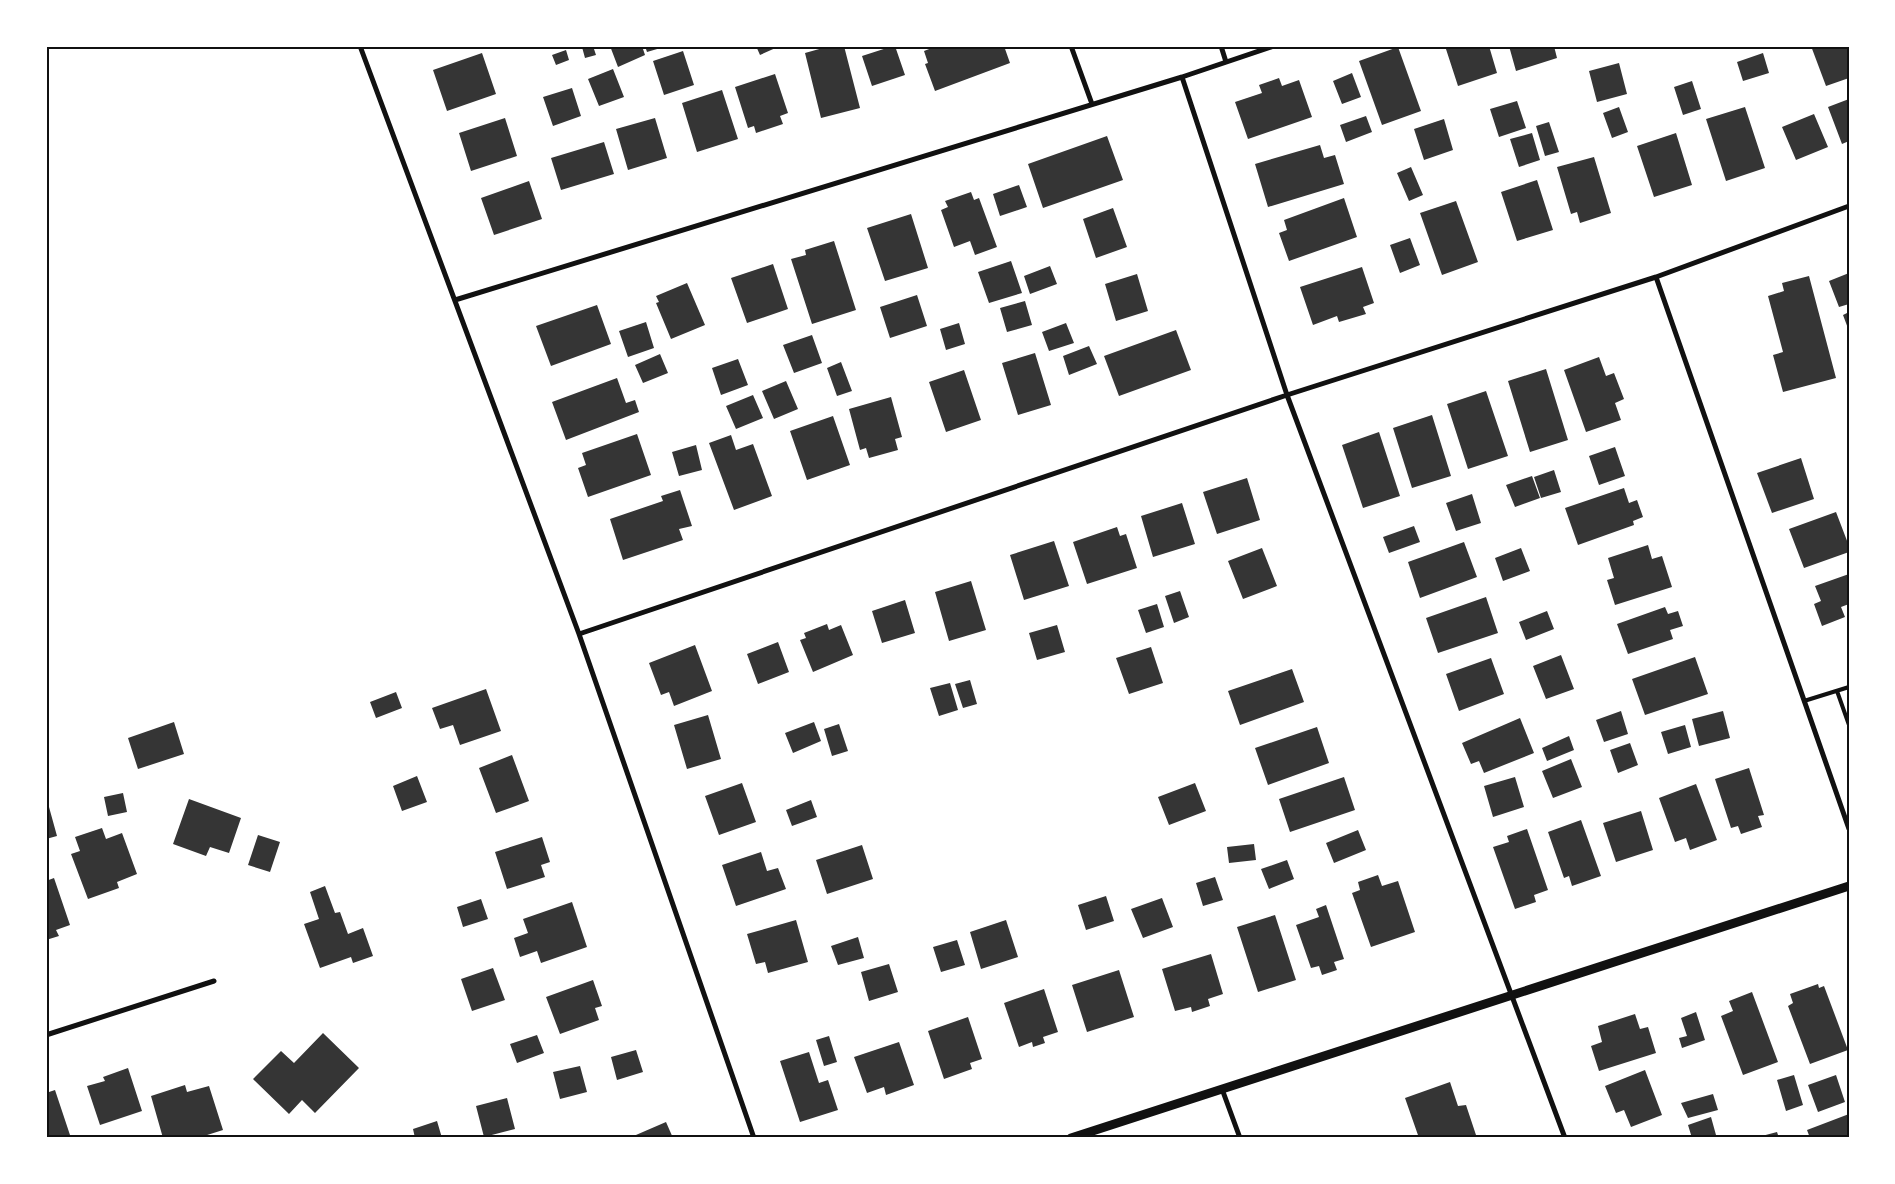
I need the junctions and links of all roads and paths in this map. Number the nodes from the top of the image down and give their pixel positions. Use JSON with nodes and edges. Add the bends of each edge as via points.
{"nodes":[{"id":1,"x":360,"y":46,"type":"edge"},
{"id":2,"x":1071,"y":46,"type":"edge"},
{"id":3,"x":1221,"y":46,"type":"edge"},
{"id":4,"x":1274,"y":46,"type":"edge"},
{"id":5,"x":1226,"y":62,"type":"junction"},
{"id":6,"x":1182,"y":76,"type":"junction"},
{"id":7,"x":1092,"y":104,"type":"junction"},
{"id":8,"x":1849,"y":206,"type":"edge"},
{"id":9,"x":1656,"y":277,"type":"junction"},
{"id":10,"x":455,"y":300,"type":"junction"},
{"id":11,"x":1287,"y":396,"type":"junction"},
{"id":12,"x":579,"y":634,"type":"junction"},
{"id":13,"x":1849,"y":687,"type":"edge"},
{"id":14,"x":1837,"y":691,"type":"junction"},
{"id":15,"x":1804,"y":702,"type":"junction"},
{"id":16,"x":1849,"y":725,"type":"edge"},
{"id":17,"x":1849,"y":829,"type":"edge"},
{"id":18,"x":1849,"y":886,"type":"edge"},
{"id":19,"x":214,"y":982,"type":"dead end"},
{"id":20,"x":1512,"y":995,"type":"junction"},
{"id":21,"x":46,"y":1035,"type":"edge"},
{"id":22,"x":1222,"y":1089,"type":"junction"},
{"id":23,"x":754,"y":1138,"type":"edge"},
{"id":24,"x":1071,"y":1138,"type":"edge"},
{"id":25,"x":1240,"y":1138,"type":"edge"},
{"id":26,"x":1565,"y":1138,"type":"edge"}],
"edges":[{"from":1,"to":10,"type":"street"},
{"from":2,"to":7,"type":"street"},
{"from":3,"to":5,"type":"street"},
{"from":4,"to":5,"type":"street"},
{"from":5,"to":6,"type":"street"},
{"from":6,"to":7,"type":"street"},
{"from":6,"to":11,"type":"street"},
{"from":7,"to":10,"type":"street"},
{"from":8,"to":9,"type":"street"},
{"from":9,"to":11,"type":"street"},
{"from":9,"to":15,"type":"street"},
{"from":10,"to":12,"type":"street"},
{"from":11,"to":12,"type":"street"},
{"from":11,"to":20,"type":"street"},
{"from":12,"to":23,"type":"street"},
{"from":13,"to":14,"type":"lane"},
{"from":14,"to":15,"type":"lane"},
{"from":14,"to":16,"type":"lane"},
{"from":15,"to":17,"type":"street"},
{"from":18,"to":20,"type":"street"},
{"from":19,"to":21,"type":"street"},
{"from":20,"to":22,"type":"street"},
{"from":20,"to":26,"type":"street"},
{"from":22,"to":24,"type":"street"},
{"from":22,"to":25,"type":"street"}]}
